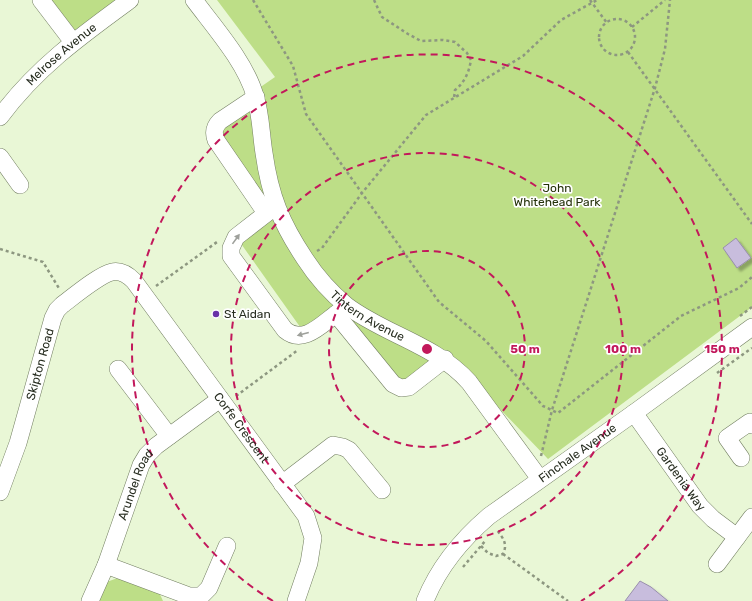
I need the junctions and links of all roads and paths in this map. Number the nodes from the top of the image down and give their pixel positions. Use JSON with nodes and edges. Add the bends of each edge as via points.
{"nodes":[{"id":1,"x":41,"y":0,"type":"edge"},
{"id":2,"x":130,"y":0,"type":"edge"},
{"id":3,"x":194,"y":0,"type":"edge"},
{"id":4,"x":253,"y":0,"type":"edge"},
{"id":5,"x":374,"y":0,"type":"edge"},
{"id":6,"x":597,"y":0,"type":"edge"},
{"id":7,"x":665,"y":0,"type":"edge"},
{"id":8,"x":670,"y":0,"type":"edge"},
{"id":9,"x":591,"y":1,"type":"edge"},
{"id":10,"x":607,"y":23,"type":"junction"},
{"id":11,"x":632,"y":27,"type":"junction"},
{"id":12,"x":72,"y":42,"type":"junction"},
{"id":13,"x":628,"y":52,"type":"junction"},
{"id":14,"x":655,"y":88,"type":"junction"},
{"id":15,"x":256,"y":97,"type":"junction"},
{"id":16,"x":454,"y":98,"type":"junction"},
{"id":17,"x":0,"y":117,"type":"edge"},
{"id":18,"x":0,"y":157,"type":"edge"},
{"id":19,"x":20,"y":185,"type":"dead end"},
{"id":20,"x":362,"y":193,"type":"junction"},
{"id":21,"x":271,"y":210,"type":"junction"},
{"id":22,"x":752,"y":224,"type":"edge"},
{"id":23,"x":221,"y":239,"type":"dead end"},
{"id":24,"x":0,"y":249,"type":"edge"},
{"id":25,"x":306,"y":260,"type":"junction"},
{"id":26,"x":122,"y":272,"type":"joint"},
{"id":27,"x":752,"y":277,"type":"edge"},
{"id":28,"x":144,"y":294,"type":"junction"},
{"id":29,"x":67,"y":302,"type":"junction"},
{"id":30,"x":341,"y":310,"type":"junction"},
{"id":31,"x":752,"y":327,"type":"edge"},
{"id":32,"x":308,"y":334,"type":"junction"},
{"id":33,"x":752,"y":348,"type":"edge"},
{"id":34,"x":445,"y":359,"type":"junction"},
{"id":35,"x":118,"y":369,"type":"dead end"},
{"id":36,"x":714,"y":375,"type":"dead end"},
{"id":37,"x":222,"y":402,"type":"junction"},
{"id":38,"x":552,"y":410,"type":"junction"},
{"id":39,"x":634,"y":413,"type":"junction"},
{"id":40,"x":751,"y":422,"type":"edge"},
{"id":41,"x":169,"y":436,"type":"junction"},
{"id":42,"x":741,"y":458,"type":"dead end"},
{"id":43,"x":530,"y":465,"type":"junction"},
{"id":44,"x":540,"y":479,"type":"junction"},
{"id":45,"x":282,"y":484,"type":"junction"},
{"id":46,"x":382,"y":490,"type":"dead end"},
{"id":47,"x":0,"y":492,"type":"edge"},
{"id":48,"x":752,"y":517,"type":"edge"},
{"id":49,"x":503,"y":525,"type":"dead end"},
{"id":50,"x":737,"y":536,"type":"junction"},
{"id":51,"x":490,"y":537,"type":"dead end"},
{"id":52,"x":227,"y":546,"type":"dead end"},
{"id":53,"x":481,"y":546,"type":"junction"},
{"id":54,"x":503,"y":554,"type":"junction"},
{"id":55,"x":717,"y":564,"type":"dead end"},
{"id":56,"x":106,"y":565,"type":"junction"},
{"id":57,"x":462,"y":568,"type":"dead end"},
{"id":58,"x":171,"y":596,"type":"edge"},
{"id":59,"x":90,"y":601,"type":"edge"},
{"id":60,"x":296,"y":601,"type":"edge"},
{"id":61,"x":425,"y":601,"type":"edge"},
{"id":62,"x":568,"y":601,"type":"edge"}],
"edges":[{"from":1,"to":12,"type":"street"},
{"from":2,"to":12,"type":"street","name":"Melrose Avenue"},
{"from":3,"to":15,"type":"street","name":"Tintern Avenue","via":[[246,72]]},
{"from":4,"to":20,"type":"path","via":[[293,66],[306,114]]},
{"from":5,"to":16,"type":"path","via":[[382,17],[421,42],[455,42],[467,53],[471,60],[469,72],[455,90]]},
{"from":6,"to":9,"type":"path"},
{"from":7,"to":11,"type":"path"},
{"from":8,"to":14,"type":"path","via":[[665,49]]},
{"from":9,"to":10,"type":"path"},
{"from":9,"to":16,"type":"path","via":[[561,20],[523,56]]},
{"from":10,"to":11,"type":"path","via":[[617,19]]},
{"from":10,"to":13,"type":"path","via":[[602,27],[599,39],[605,50],[616,55]]},
{"from":11,"to":13,"type":"path","via":[[634,43]]},
{"from":12,"to":17,"type":"street","name":"Melrose Avenue","via":[[28,83]]},
{"from":13,"to":14,"type":"path"},
{"from":14,"to":22,"type":"path"},
{"from":14,"to":38,"type":"path"},
{"from":15,"to":21,"type":"street","name":"Tintern Avenue"},
{"from":15,"to":21,"type":"street","via":[[220,121],[214,133],[216,140]]},
{"from":16,"to":20,"type":"path","via":[[426,115]]},
{"from":18,"to":19,"type":"street"},
{"from":20,"to":25,"type":"path","via":[[322,248]]},
{"from":20,"to":38,"type":"path","via":[[438,302],[486,341],[543,406]]},
{"from":21,"to":25,"type":"street","name":"Tintern Avenue"},
{"from":32,"to":21,"type":"street","one_way":true,"via":[[299,337],[285,330],[231,256],[231,248],[236,237]]},
{"from":23,"to":28,"type":"path"},
{"from":24,"to":29,"type":"path","via":[[43,262]]},
{"from":25,"to":30,"type":"street","name":"Tintern Avenue"},
{"from":26,"to":28,"type":"street","name":"Corfe Crescent","via":[[131,278]]},
{"from":26,"to":29,"type":"street","name":"Skipton Road","via":[[104,275]]},
{"from":27,"to":38,"type":"path","via":[[739,288],[681,316],[558,413]]},
{"from":28,"to":37,"type":"street","name":"Corfe Crescent"},
{"from":29,"to":47,"type":"street","name":"Skipton Road","via":[[57,310],[53,318],[18,442]]},
{"from":30,"to":32,"type":"street","name":"Tintern Avenue"},
{"from":30,"to":34,"type":"street","name":"Tintern Avenue","via":[[370,320]]},
{"from":30,"to":34,"type":"street","via":[[393,384],[401,388],[409,387]]},
{"from":31,"to":39,"type":"street","name":"Finchale Avenue"},
{"from":32,"to":37,"type":"path","via":[[304,344]]},
{"from":33,"to":36,"type":"path"},
{"from":34,"to":43,"type":"street","name":"Tintern Avenue","via":[[469,382]]},
{"from":35,"to":41,"type":"street"},
{"from":37,"to":41,"type":"street","name":"Arundel Road"},
{"from":37,"to":45,"type":"street","name":"Corfe Crescent"},
{"from":38,"to":43,"type":"path","via":[[541,456]]},
{"from":39,"to":44,"type":"street","name":"Finchale Avenue"},
{"from":39,"to":50,"type":"street","name":"Gardenia Way","via":[[700,506]]},
{"from":40,"to":42,"type":"street","via":[[727,438]]},
{"from":41,"to":56,"type":"street","name":"Arundel Road","via":[[147,455],[141,465]]},
{"from":43,"to":44,"type":"street","name":"Tintern Avenue"},
{"from":44,"to":61,"type":"street","name":"Finchale Avenue","via":[[470,532],[446,562]]},
{"from":45,"to":46,"type":"street","via":[[333,445],[349,450]]},
{"from":45,"to":60,"type":"street","name":"Corfe Crescent","via":[[306,516],[312,538],[309,563]]},
{"from":48,"to":50,"type":"street"},
{"from":49,"to":54,"type":"path","via":[[495,531],[505,543]]},
{"from":50,"to":55,"type":"street"},
{"from":51,"to":53,"type":"path"},
{"from":52,"to":58,"type":"street","via":[[209,588],[201,596]]},
{"from":53,"to":54,"type":"path","via":[[496,556]]},
{"from":53,"to":57,"type":"path"},
{"from":54,"to":62,"type":"path"},
{"from":56,"to":58,"type":"street"},
{"from":56,"to":59,"type":"street","name":"Arundel Road"}]}
